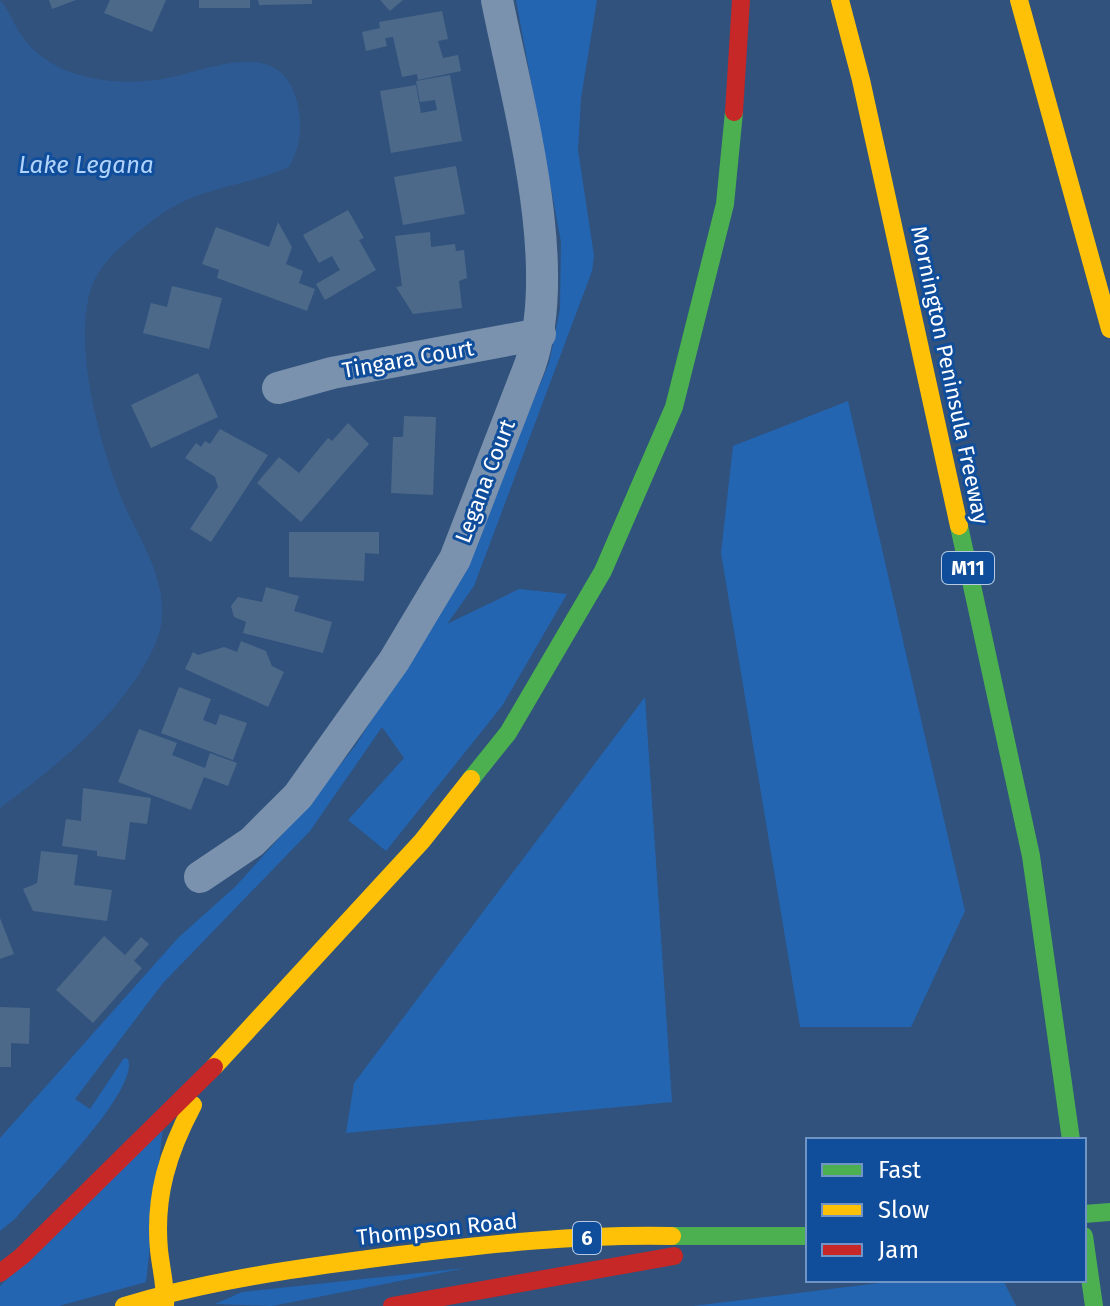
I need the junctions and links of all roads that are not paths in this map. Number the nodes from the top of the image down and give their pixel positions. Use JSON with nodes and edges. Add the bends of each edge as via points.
{"nodes":[{"id":1,"x":497,"y":0,"type":"edge"},
{"id":2,"x":741,"y":0,"type":"edge"},
{"id":3,"x":840,"y":0,"type":"edge"},
{"id":4,"x":1019,"y":0,"type":"edge"},
{"id":5,"x":1110,"y":329,"type":"edge"},
{"id":6,"x":540,"y":334,"type":"junction"},
{"id":7,"x":278,"y":388,"type":"dead end"},
{"id":8,"x":200,"y":877,"type":"dead end"},
{"id":9,"x":212,"y":1069,"type":"junction"},
{"id":10,"x":1071,"y":1138,"type":"edge"},
{"id":11,"x":1110,"y":1212,"type":"edge"},
{"id":12,"x":1086,"y":1214,"type":"edge"},
{"id":13,"x":806,"y":1236,"type":"edge"},
{"id":14,"x":759,"y":1240,"type":"junction"},
{"id":15,"x":1086,"y":1250,"type":"edge"},
{"id":16,"x":0,"y":1273,"type":"edge"},
{"id":17,"x":166,"y":1299,"type":"edge"},
{"id":18,"x":124,"y":1306,"type":"edge"},
{"id":19,"x":392,"y":1306,"type":"edge"},
{"id":20,"x":1094,"y":1306,"type":"edge"}],
"edges":[{"from":1,"to":6,"type":"street","name":"Legana Court","via":[[529,160],[545,276]]},
{"from":2,"to":9,"type":"main road","via":[[725,204],[674,407],[603,571],[508,733],[422,841]]},
{"from":3,"to":10,"type":"main road","name":"Mornington Peninsula Freeway","number":"M11","via":[[1031,856]]},
{"from":4,"to":5,"type":"main road"},
{"from":6,"to":7,"type":"street","name":"Tingara Court"},
{"from":6,"to":8,"type":"street","name":"Legana Court","via":[[455,559],[394,661],[298,796],[252,842]]},
{"from":9,"to":16,"type":"main road"},
{"from":9,"to":17,"type":"main road","via":[[162,1168],[157,1217]]},
{"from":11,"to":12,"type":"main road"},
{"from":13,"to":14,"type":"main road","name":"Thompson Road","number":"6"},
{"from":14,"to":17,"type":"main road","name":"Thompson Road","number":"6","via":[[610,1236],[448,1249],[306,1268]]},
{"from":14,"to":19,"type":"main road","name":"Thompson Road","number":"6"},
{"from":15,"to":20,"type":"main road"},
{"from":17,"to":18,"type":"main road","name":"Thompson Road","number":"6"}]}
